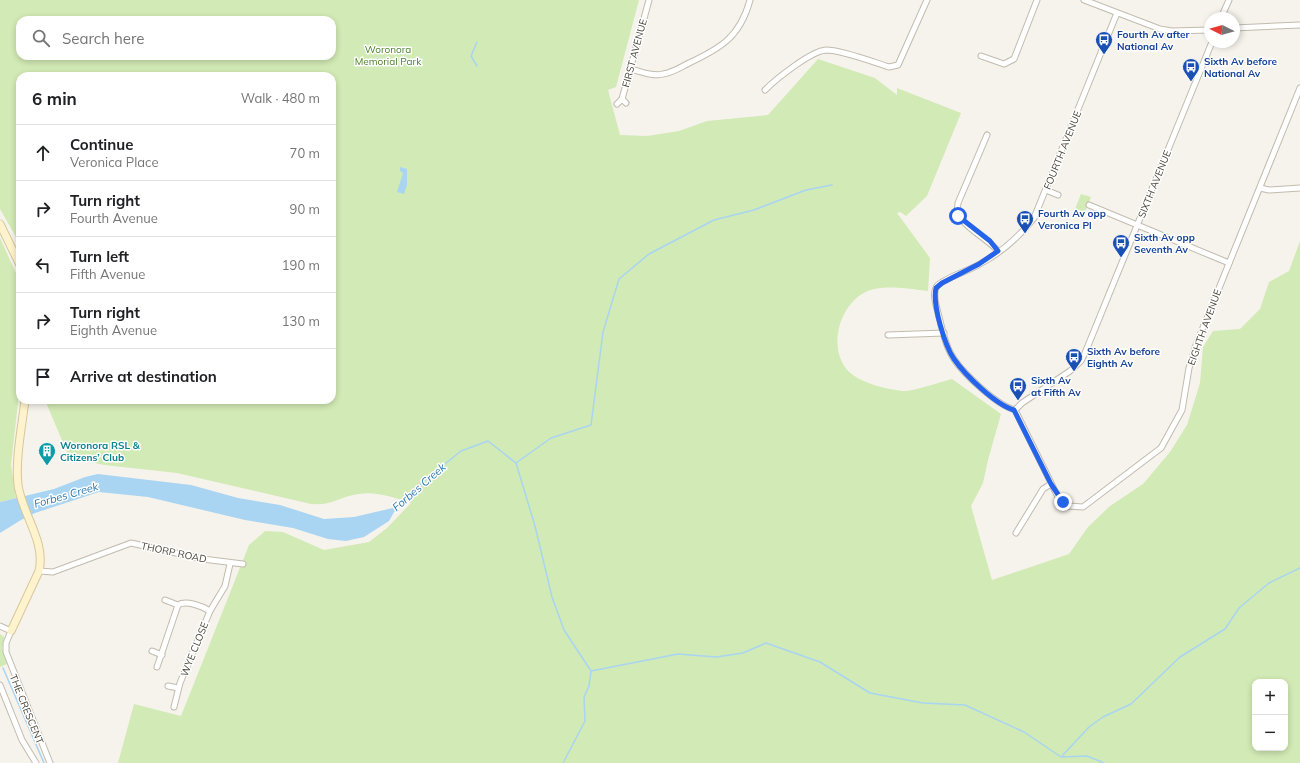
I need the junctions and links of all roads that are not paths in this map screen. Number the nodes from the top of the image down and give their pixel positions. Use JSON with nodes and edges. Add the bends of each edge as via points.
{"nodes":[{"id":1,"x":648,"y":0,"type":"edge"},
{"id":2,"x":750,"y":0,"type":"edge"},
{"id":3,"x":927,"y":0,"type":"edge"},
{"id":4,"x":1038,"y":0,"type":"edge"},
{"id":5,"x":1084,"y":0,"type":"edge"},
{"id":6,"x":1229,"y":0,"type":"edge"},
{"id":7,"x":1224,"y":12,"type":"edge"},
{"id":8,"x":1117,"y":13,"type":"junction"},
{"id":9,"x":1300,"y":25,"type":"edge"},
{"id":10,"x":1240,"y":28,"type":"edge"},
{"id":11,"x":1204,"y":30,"type":"edge"},
{"id":12,"x":1210,"y":48,"type":"edge"},
{"id":13,"x":981,"y":56,"type":"dead end"},
{"id":14,"x":630,"y":69,"type":"junction"},
{"id":15,"x":1300,"y":88,"type":"edge"},
{"id":16,"x":765,"y":90,"type":"dead end"},
{"id":17,"x":617,"y":104,"type":"dead end"},
{"id":18,"x":987,"y":135,"type":"dead end"},
{"id":19,"x":1260,"y":188,"type":"junction"},
{"id":20,"x":1300,"y":188,"type":"edge"},
{"id":21,"x":1046,"y":190,"type":"junction"},
{"id":22,"x":1058,"y":195,"type":"dead end"},
{"id":23,"x":1089,"y":206,"type":"dead end"},
{"id":24,"x":0,"y":224,"type":"edge"},
{"id":25,"x":1137,"y":226,"type":"junction"},
{"id":26,"x":998,"y":251,"type":"junction"},
{"id":27,"x":16,"y":257,"type":"edge"},
{"id":28,"x":1229,"y":263,"type":"junction"},
{"id":29,"x":944,"y":333,"type":"junction"},
{"id":30,"x":888,"y":334,"type":"dead end"},
{"id":31,"x":25,"y":404,"type":"edge"},
{"id":32,"x":1014,"y":410,"type":"junction"},
{"id":33,"x":1051,"y":484,"type":"junction"},
{"id":34,"x":1016,"y":533,"type":"dead end"},
{"id":35,"x":230,"y":564,"type":"junction"},
{"id":36,"x":243,"y":564,"type":"dead end"},
{"id":37,"x":39,"y":571,"type":"junction"},
{"id":38,"x":165,"y":600,"type":"dead end"},
{"id":39,"x":178,"y":605,"type":"junction"},
{"id":40,"x":210,"y":611,"type":"junction"},
{"id":41,"x":0,"y":626,"type":"edge"},
{"id":42,"x":11,"y":631,"type":"junction"},
{"id":43,"x":152,"y":651,"type":"dead end"},
{"id":44,"x":162,"y":655,"type":"junction"},
{"id":45,"x":157,"y":667,"type":"dead end"},
{"id":46,"x":0,"y":685,"type":"edge"},
{"id":47,"x":168,"y":686,"type":"dead end"},
{"id":48,"x":178,"y":688,"type":"junction"},
{"id":49,"x":174,"y":707,"type":"dead end"},
{"id":50,"x":36,"y":763,"type":"edge"},
{"id":51,"x":50,"y":763,"type":"edge"}],
"edges":[{"from":1,"to":14,"type":"street","name":"FIRST AVENUE"},
{"from":2,"to":14,"type":"street","via":[[743,20],[719,48],[663,74]]},
{"from":3,"to":16,"type":"street","via":[[898,65],[889,67],[833,51],[820,51]]},
{"from":4,"to":13,"type":"street","via":[[1014,59],[1004,64]]},
{"from":5,"to":8,"type":"street"},
{"from":6,"to":7,"type":"street"},
{"from":8,"to":11,"type":"street","via":[[1160,29]]},
{"from":8,"to":21,"type":"street","name":"FOURTH AVENUE"},
{"from":9,"to":10,"type":"street"},
{"from":12,"to":25,"type":"street","name":"SIXTH AVENUE"},
{"from":14,"to":17,"type":"street","name":"FIRST AVENUE","via":[[624,101]]},
{"from":15,"to":19,"type":"street","name":"EIGHTH AVENUE"},
{"from":18,"to":26,"type":"street","via":[[958,203],[957,212],[962,220],[990,241]]},
{"from":19,"to":20,"type":"street"},
{"from":19,"to":28,"type":"street","name":"EIGHTH AVENUE"},
{"from":21,"to":22,"type":"street"},
{"from":21,"to":26,"type":"street","name":"FOURTH AVENUE","via":[[1034,218]]},
{"from":23,"to":25,"type":"street"},
{"from":24,"to":27,"type":"street"},
{"from":25,"to":28,"type":"street"},
{"from":25,"to":32,"type":"street","name":"SIXTH AVENUE","via":[[1081,361]]},
{"from":26,"to":29,"type":"street","name":"FOURTH AVENUE","via":[[936,288],[936,306]]},
{"from":28,"to":33,"type":"street","name":"EIGHTH AVENUE","via":[[1192,356],[1182,410],[1161,448],[1083,507],[1073,507],[1063,502]]},
{"from":29,"to":30,"type":"street"},
{"from":29,"to":32,"type":"street","via":[[948,349],[958,364],[995,400]]},
{"from":31,"to":37,"type":"street","via":[[18,477],[20,495],[40,552]]},
{"from":32,"to":33,"type":"street","name":"EIGHTH AVENUE"},
{"from":33,"to":34,"type":"street","via":[[1043,489]]},
{"from":35,"to":36,"type":"street","name":"THORP ROAD"},
{"from":35,"to":37,"type":"street","name":"THORP ROAD","via":[[131,543],[53,572]]},
{"from":35,"to":40,"type":"street","name":"WYE CLOSE","via":[[225,586]]},
{"from":37,"to":42,"type":"street"},
{"from":38,"to":39,"type":"street","name":"WYE CLOSE"},
{"from":39,"to":40,"type":"street","name":"WYE CLOSE","via":[[182,603],[199,606]]},
{"from":39,"to":44,"type":"street"},
{"from":40,"to":48,"type":"street","name":"WYE CLOSE"},
{"from":41,"to":42,"type":"street"},
{"from":42,"to":51,"type":"street","name":"THE CRESCENT","via":[[6,643],[6,652]]},
{"from":43,"to":44,"type":"street"},
{"from":44,"to":45,"type":"street"},
{"from":46,"to":50,"type":"street","name":"THE CRESCENT","via":[[22,740]]},
{"from":47,"to":48,"type":"street","name":"WYE CLOSE"},
{"from":48,"to":49,"type":"street","name":"WYE CLOSE"}]}
